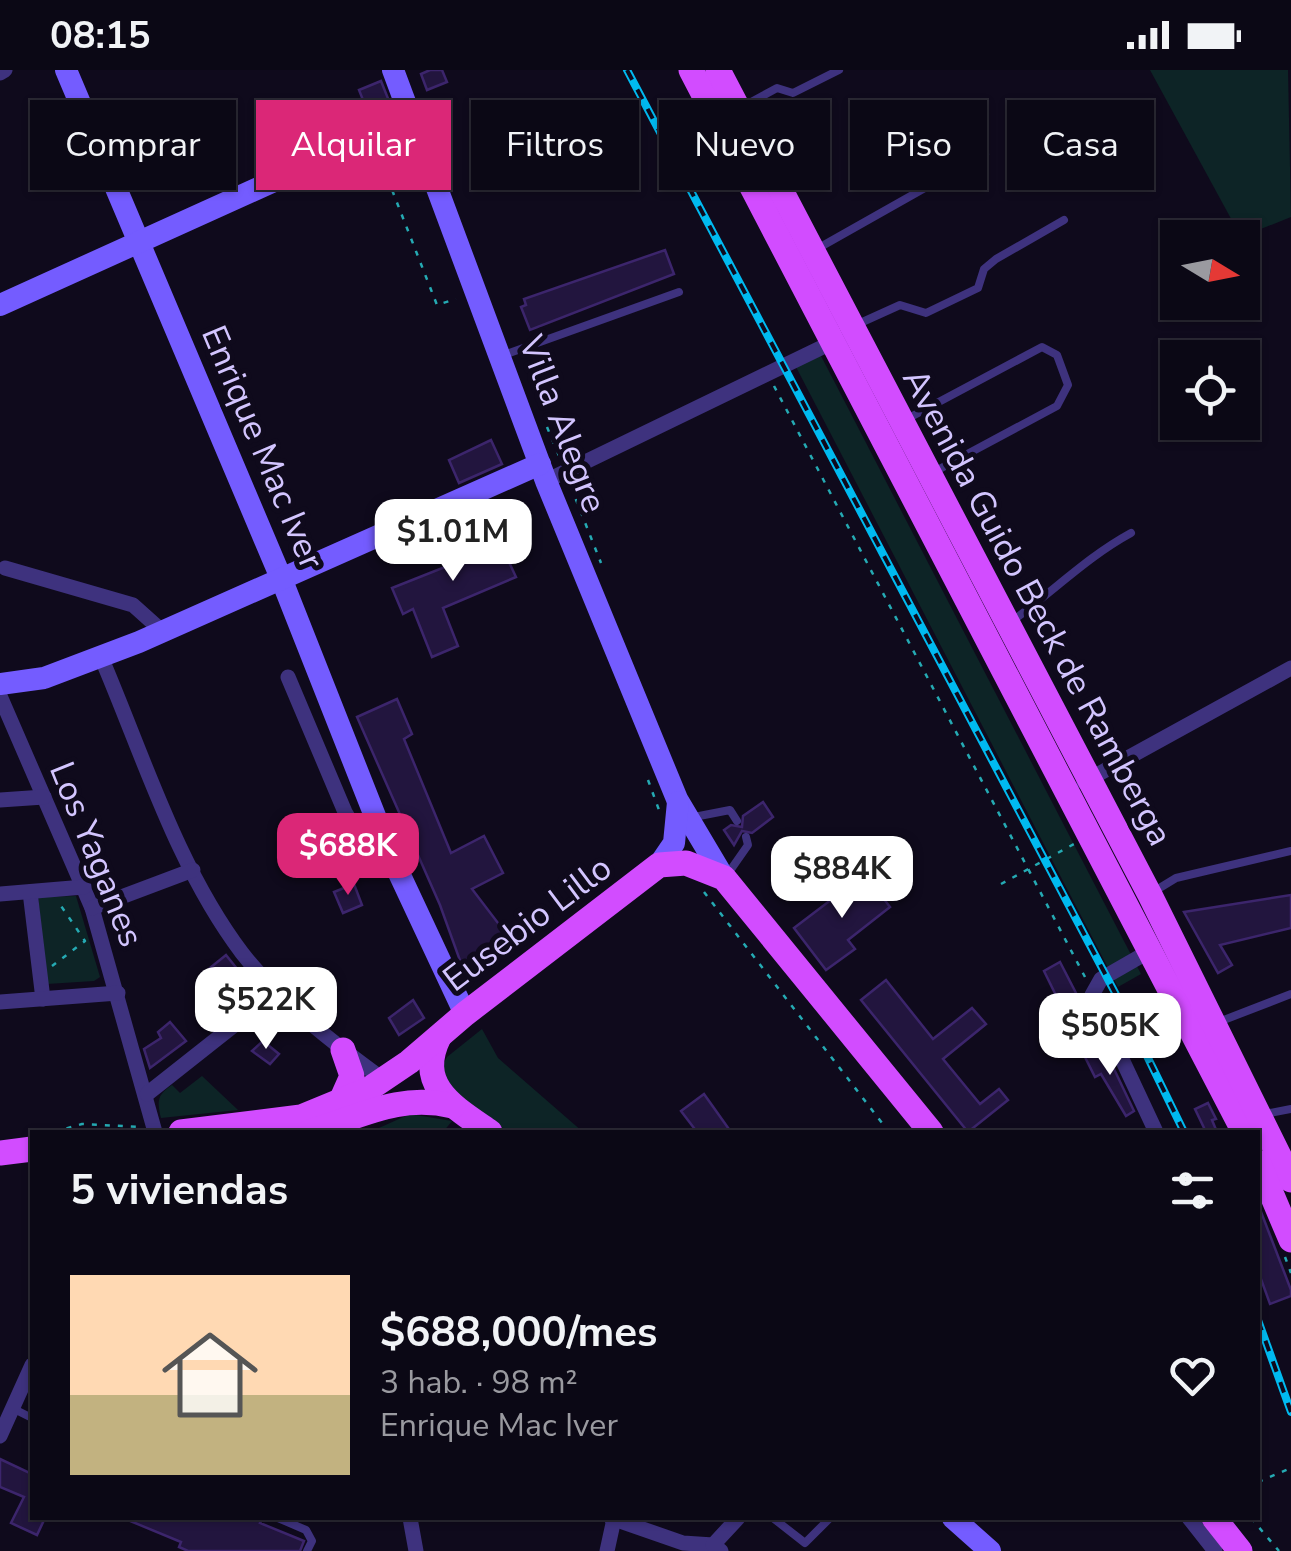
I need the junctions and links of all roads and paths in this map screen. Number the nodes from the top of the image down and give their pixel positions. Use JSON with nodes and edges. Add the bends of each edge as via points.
{"nodes":[{"id":1,"x":66,"y":70,"type":"edge"},
{"id":2,"x":392,"y":70,"type":"edge"},
{"id":3,"x":691,"y":70,"type":"edge"},
{"id":4,"x":718,"y":70,"type":"edge"},
{"id":5,"x":839,"y":70,"type":"edge"},
{"id":6,"x":404,"y":100,"type":"edge"},
{"id":7,"x":733,"y":100,"type":"edge"},
{"id":8,"x":756,"y":100,"type":"edge"},
{"id":9,"x":256,"y":190,"type":"edge"},
{"id":10,"x":392,"y":190,"type":"edge"},
{"id":11,"x":438,"y":190,"type":"edge"},
{"id":12,"x":780,"y":190,"type":"edge"},
{"id":13,"x":921,"y":190,"type":"edge"},
{"id":14,"x":1064,"y":220,"type":"dead end"},
{"id":15,"x":140,"y":244,"type":"junction"},
{"id":16,"x":812,"y":252,"type":"junction"},
{"id":17,"x":679,"y":292,"type":"dead end"},
{"id":18,"x":476,"y":294,"type":"junction"},
{"id":19,"x":0,"y":305,"type":"edge"},
{"id":20,"x":843,"y":327,"type":"junction"},
{"id":21,"x":500,"y":357,"type":"junction"},
{"id":22,"x":768,"y":375,"type":"junction"},
{"id":23,"x":543,"y":419,"type":"dead end"},
{"id":24,"x":902,"y":422,"type":"junction"},
{"id":25,"x":550,"y":473,"type":"junction"},
{"id":26,"x":929,"y":475,"type":"junction"},
{"id":27,"x":1131,"y":533,"type":"dead end"},
{"id":28,"x":5,"y":568,"type":"dead end"},
{"id":29,"x":281,"y":578,"type":"junction"},
{"id":30,"x":607,"y":578,"type":"dead end"},
{"id":31,"x":1007,"y":624,"type":"junction"},
{"id":32,"x":162,"y":631,"type":"junction"},
{"id":33,"x":101,"y":656,"type":"junction"},
{"id":34,"x":1291,"y":668,"type":"edge"},
{"id":35,"x":288,"y":677,"type":"dead end"},
{"id":36,"x":0,"y":684,"type":"edge"},
{"id":37,"x":0,"y":696,"type":"edge"},
{"id":38,"x":660,"y":759,"type":"junction"},
{"id":39,"x":1087,"y":780,"type":"junction"},
{"id":40,"x":1063,"y":792,"type":"junction"},
{"id":41,"x":44,"y":797,"type":"junction"},
{"id":42,"x":0,"y":800,"type":"edge"},
{"id":43,"x":676,"y":810,"type":"junction"},
{"id":44,"x":737,"y":820,"type":"dead end"},
{"id":45,"x":746,"y":837,"type":"dead end"},
{"id":46,"x":1088,"y":837,"type":"junction"},
{"id":47,"x":1291,"y":851,"type":"edge"},
{"id":48,"x":390,"y":854,"type":"junction"},
{"id":49,"x":659,"y":864,"type":"junction"},
{"id":50,"x":1029,"y":869,"type":"junction"},
{"id":51,"x":192,"y":870,"type":"junction"},
{"id":52,"x":714,"y":884,"type":"junction"},
{"id":53,"x":1001,"y":884,"type":"dead end"},
{"id":54,"x":84,"y":887,"type":"junction"},
{"id":55,"x":50,"y":890,"type":"junction"},
{"id":56,"x":30,"y":892,"type":"junction"},
{"id":57,"x":0,"y":894,"type":"edge"},
{"id":58,"x":1150,"y":896,"type":"junction"},
{"id":59,"x":92,"y":908,"type":"junction"},
{"id":60,"x":1126,"y":910,"type":"junction"},
{"id":61,"x":1148,"y":952,"type":"junction"},
{"id":62,"x":40,"y":973,"type":"junction"},
{"id":63,"x":1092,"y":991,"type":"junction"},
{"id":64,"x":276,"y":992,"type":"junction"},
{"id":65,"x":118,"y":993,"type":"junction"},
{"id":66,"x":1291,"y":994,"type":"edge"},
{"id":67,"x":43,"y":999,"type":"junction"},
{"id":68,"x":0,"y":1002,"type":"edge"},
{"id":69,"x":464,"y":1014,"type":"junction"},
{"id":70,"x":1214,"y":1024,"type":"junction"},
{"id":71,"x":439,"y":1036,"type":"junction"},
{"id":72,"x":343,"y":1050,"type":"junction"},
{"id":73,"x":384,"y":1080,"type":"junction"},
{"id":74,"x":147,"y":1094,"type":"junction"},
{"id":75,"x":453,"y":1106,"type":"junction"},
{"id":76,"x":1291,"y":1109,"type":"edge"},
{"id":77,"x":340,"y":1119,"type":"edge"},
{"id":78,"x":1248,"y":1124,"type":"edge"},
{"id":79,"x":154,"y":1129,"type":"edge"},
{"id":80,"x":61,"y":1130,"type":"edge"},
{"id":81,"x":202,"y":1130,"type":"edge"},
{"id":82,"x":314,"y":1130,"type":"edge"},
{"id":83,"x":487,"y":1130,"type":"edge"},
{"id":84,"x":889,"y":1130,"type":"edge"},
{"id":85,"x":929,"y":1130,"type":"edge"},
{"id":86,"x":1155,"y":1130,"type":"edge"},
{"id":87,"x":1260,"y":1140,"type":"edge"},
{"id":88,"x":30,"y":1149,"type":"edge"},
{"id":89,"x":0,"y":1153,"type":"edge"},
{"id":90,"x":30,"y":1166,"type":"edge"},
{"id":91,"x":1260,"y":1167,"type":"edge"},
{"id":92,"x":0,"y":1170,"type":"edge"},
{"id":93,"x":1291,"y":1180,"type":"edge"},
{"id":94,"x":1291,"y":1240,"type":"edge"},
{"id":95,"x":30,"y":1370,"type":"edge"},
{"id":96,"x":12,"y":1408,"type":"junction"},
{"id":97,"x":30,"y":1417,"type":"edge"},
{"id":98,"x":0,"y":1436,"type":"edge"},
{"id":99,"x":1291,"y":1468,"type":"edge"},
{"id":100,"x":1260,"y":1481,"type":"edge"},
{"id":101,"x":283,"y":1520,"type":"edge"},
{"id":102,"x":410,"y":1520,"type":"edge"},
{"id":103,"x":612,"y":1520,"type":"edge"},
{"id":104,"x":618,"y":1520,"type":"edge"},
{"id":105,"x":737,"y":1520,"type":"edge"},
{"id":106,"x":777,"y":1520,"type":"edge"},
{"id":107,"x":828,"y":1520,"type":"edge"},
{"id":108,"x":955,"y":1520,"type":"edge"},
{"id":109,"x":1191,"y":1520,"type":"edge"},
{"id":110,"x":1216,"y":1520,"type":"edge"},
{"id":111,"x":1234,"y":1520,"type":"edge"},
{"id":112,"x":1253,"y":1520,"type":"edge"},
{"id":113,"x":717,"y":1548,"type":"edge"},
{"id":114,"x":307,"y":1551,"type":"edge"},
{"id":115,"x":416,"y":1551,"type":"edge"},
{"id":116,"x":607,"y":1551,"type":"edge"},
{"id":117,"x":990,"y":1551,"type":"edge"},
{"id":118,"x":1216,"y":1551,"type":"edge"},
{"id":119,"x":1240,"y":1551,"type":"edge"},
{"id":120,"x":1257,"y":1551,"type":"edge"},
{"id":121,"x":1279,"y":1551,"type":"edge"}],
"edges":[{"from":1,"to":15,"type":"main road","name":"Enrique Mac Iver"},
{"from":2,"to":6,"type":"main road","name":"Villa Alegre"},
{"from":3,"to":20,"type":"main road","name":"Avenida Guido Beck de Ramberga"},
{"from":4,"to":7,"type":"main road","name":"Avenida Guido Beck de Ramberga"},
{"from":5,"to":8,"type":"lane","via":[[792,93],[778,88]]},
{"from":9,"to":15,"type":"main road"},
{"from":10,"to":18,"type":"path","via":[[438,305]]},
{"from":11,"to":18,"type":"main road","name":"Villa Alegre"},
{"from":12,"to":16,"type":"main road","name":"Avenida Guido Beck de Ramberga"},
{"from":13,"to":16,"type":"lane"},
{"from":14,"to":20,"type":"lane","via":[[996,259],[978,288],[940,310],[900,306]]},
{"from":15,"to":19,"type":"main road"},
{"from":15,"to":29,"type":"main road","name":"Enrique Mac Iver"},
{"from":16,"to":20,"type":"main road","name":"Avenida Guido Beck de Ramberga"},
{"from":17,"to":21,"type":"lane"},
{"from":18,"to":21,"type":"main road","name":"Villa Alegre"},
{"from":20,"to":22,"type":"street"},
{"from":20,"to":24,"type":"main road","name":"Avenida Guido Beck de Ramberga","via":[[848,342],[864,351]]},
{"from":20,"to":40,"type":"main road","name":"Avenida Guido Beck de Ramberga"},
{"from":21,"to":25,"type":"main road","name":"Villa Alegre"},
{"from":22,"to":25,"type":"street"},
{"from":22,"to":50,"type":"path"},
{"from":23,"to":25,"type":"path"},
{"from":24,"to":26,"type":"main road","name":"Avenida Guido Beck de Ramberga"},
{"from":24,"to":26,"type":"lane","via":[[1042,347],[1057,355],[1068,385],[1057,406]]},
{"from":25,"to":29,"type":"main road"},
{"from":25,"to":30,"type":"path"},
{"from":25,"to":38,"type":"main road","name":"Villa Alegre"},
{"from":26,"to":31,"type":"main road","name":"Avenida Guido Beck de Ramberga"},
{"from":27,"to":31,"type":"lane","via":[[1085,558],[1068,581]]},
{"from":28,"to":32,"type":"street","via":[[133,606]]},
{"from":29,"to":32,"type":"main road"},
{"from":29,"to":48,"type":"main road","name":"Enrique Mac Iver"},
{"from":31,"to":39,"type":"main road","name":"Avenida Guido Beck de Ramberga"},
{"from":32,"to":33,"type":"main road"},
{"from":33,"to":36,"type":"main road","via":[[44,678]]},
{"from":33,"to":51,"type":"street"},
{"from":34,"to":39,"type":"street"},
{"from":35,"to":48,"type":"street","name":"Enrique Mac Iver","via":[[352,824]]},
{"from":37,"to":41,"type":"street","name":"Los Yaganes"},
{"from":38,"to":43,"type":"main road","name":"Villa Alegre"},
{"from":38,"to":43,"type":"path","via":[[648,782]]},
{"from":39,"to":40,"type":"street"},
{"from":39,"to":58,"type":"main road","name":"Avenida Guido Beck de Ramberga"},
{"from":40,"to":46,"type":"main road","name":"Avenida Guido Beck de Ramberga"},
{"from":41,"to":42,"type":"street"},
{"from":41,"to":54,"type":"street","name":"Los Yaganes"},
{"from":43,"to":44,"type":"lane","via":[[730,810]]},
{"from":43,"to":49,"type":"main road","via":[[674,843]]},
{"from":43,"to":52,"type":"main road","name":"Villa Alegre"},
{"from":45,"to":52,"type":"lane","via":[[748,845]]},
{"from":46,"to":50,"type":"path"},
{"from":46,"to":60,"type":"main road","name":"Avenida Guido Beck de Ramberga"},
{"from":47,"to":58,"type":"lane","via":[[1176,878]]},
{"from":48,"to":69,"type":"main road","name":"Enrique Mac Iver"},
{"from":49,"to":52,"type":"main road","name":"Eusebio Lillo","via":[[686,863]]},
{"from":49,"to":69,"type":"main road","name":"Eusebio Lillo"},
{"from":50,"to":53,"type":"path"},
{"from":50,"to":63,"type":"path"},
{"from":51,"to":59,"type":"street"},
{"from":51,"to":64,"type":"street","via":[[227,931]]},
{"from":52,"to":84,"type":"path"},
{"from":52,"to":85,"type":"main road","name":"Villa Alegre"},
{"from":54,"to":55,"type":"street"},
{"from":54,"to":59,"type":"street","name":"Los Yaganes"},
{"from":55,"to":56,"type":"street"},
{"from":55,"to":62,"type":"path","via":[[85,941]]},
{"from":56,"to":57,"type":"street"},
{"from":56,"to":62,"type":"street"},
{"from":58,"to":60,"type":"main road"},
{"from":58,"to":70,"type":"main road","name":"Avenida Guido Beck de Ramberga"},
{"from":59,"to":65,"type":"street","name":"Los Yaganes"},
{"from":60,"to":61,"type":"main road","name":"Avenida Guido Beck de Ramberga"},
{"from":61,"to":63,"type":"street","via":[[1101,978]]},
{"from":61,"to":78,"type":"main road","name":"Avenida Guido Beck de Ramberga"},
{"from":62,"to":67,"type":"street"},
{"from":63,"to":86,"type":"street"},
{"from":64,"to":72,"type":"street"},
{"from":64,"to":74,"type":"street"},
{"from":65,"to":67,"type":"street"},
{"from":65,"to":74,"type":"street","name":"Los Yaganes"},
{"from":66,"to":70,"type":"lane"},
{"from":67,"to":68,"type":"street"},
{"from":69,"to":71,"type":"main road","name":"Eusebio Lillo"},
{"from":70,"to":78,"type":"main road","name":"Avenida Guido Beck de Ramberga"},
{"from":71,"to":73,"type":"main road","name":"Eusebio Lillo"},
{"from":71,"to":75,"type":"main road","via":[[431,1079]]},
{"from":72,"to":73,"type":"street"},
{"from":72,"to":77,"type":"main road","via":[[352,1076]]},
{"from":73,"to":77,"type":"main road","name":"Eusebio Lillo"},
{"from":74,"to":79,"type":"street","name":"Los Yaganes"},
{"from":75,"to":77,"type":"main road","via":[[405,1100]]},
{"from":75,"to":83,"type":"main road"},
{"from":76,"to":78,"type":"lane"},
{"from":77,"to":81,"type":"main road"},
{"from":77,"to":82,"type":"main road"},
{"from":79,"to":80,"type":"path","via":[[82,1124]]},
{"from":87,"to":93,"type":"main road","name":"Avenida Guido Beck de Ramberga"},
{"from":88,"to":89,"type":"main road"},
{"from":90,"to":92,"type":"main road"},
{"from":91,"to":94,"type":"main road"},
{"from":95,"to":96,"type":"street"},
{"from":96,"to":97,"type":"lane"},
{"from":96,"to":98,"type":"street"},
{"from":99,"to":100,"type":"path"},
{"from":101,"to":114,"type":"lane","via":[[306,1530],[312,1541]]},
{"from":102,"to":115,"type":"street"},
{"from":103,"to":116,"type":"street"},
{"from":104,"to":113,"type":"street"},
{"from":105,"to":113,"type":"street"},
{"from":106,"to":107,"type":"lane","via":[[805,1542]]},
{"from":108,"to":117,"type":"main road"},
{"from":109,"to":118,"type":"street"},
{"from":110,"to":119,"type":"main road"},
{"from":111,"to":120,"type":"main road"},
{"from":112,"to":121,"type":"path"}]}
